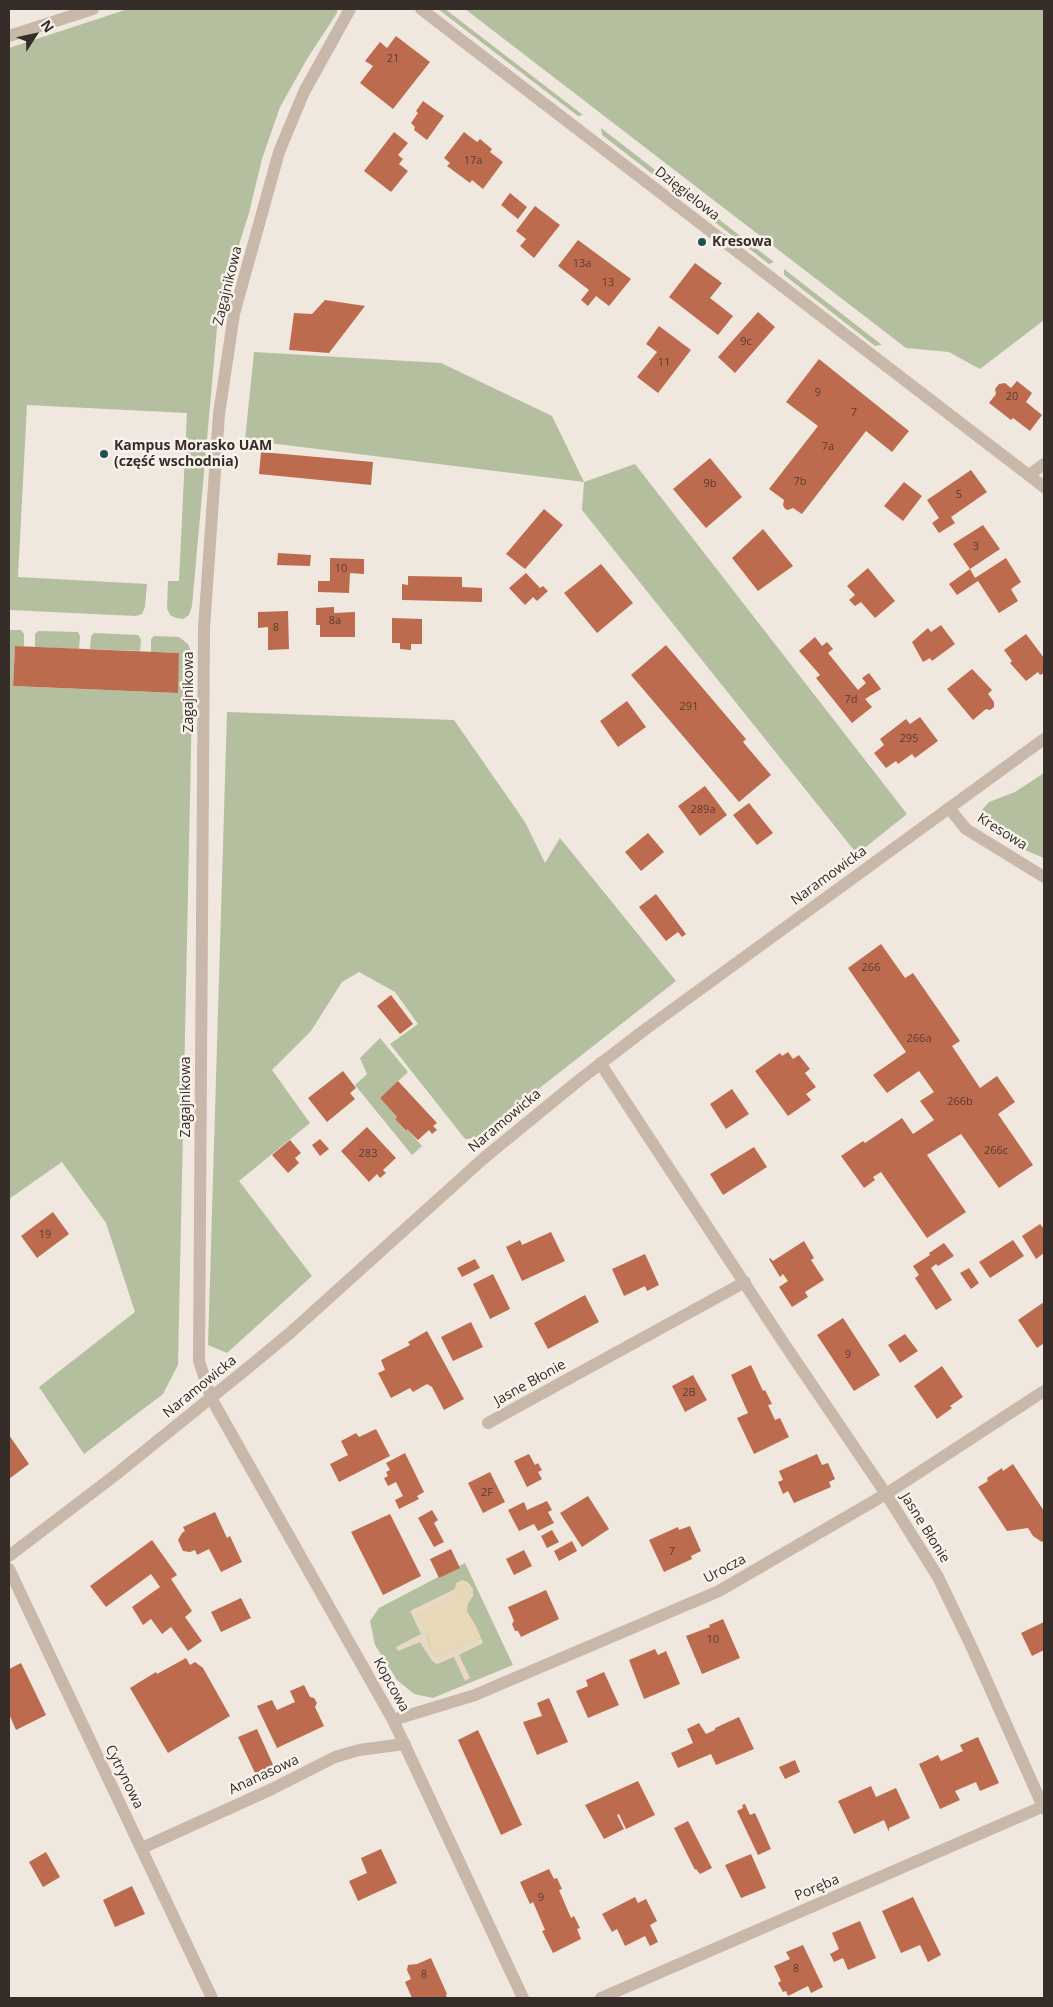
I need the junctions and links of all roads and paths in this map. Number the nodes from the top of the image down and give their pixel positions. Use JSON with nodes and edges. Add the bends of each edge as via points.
{"nodes":[{"id":1,"x":93,"y":9,"type":"edge"},
{"id":2,"x":350,"y":9,"type":"edge"},
{"id":3,"x":421,"y":9,"type":"edge"},
{"id":4,"x":9,"y":36,"type":"edge"},
{"id":5,"x":1044,"y":464,"type":"edge"},
{"id":6,"x":1029,"y":475,"type":"junction"},
{"id":7,"x":1044,"y":487,"type":"edge"},
{"id":8,"x":1044,"y":739,"type":"edge"},
{"id":9,"x":949,"y":808,"type":"junction"},
{"id":10,"x":1044,"y":877,"type":"edge"},
{"id":11,"x":600,"y":1063,"type":"junction"},
{"id":12,"x":745,"y":1282,"type":"junction"},
{"id":13,"x":1044,"y":1391,"type":"edge"},
{"id":14,"x":211,"y":1398,"type":"junction"},
{"id":15,"x":488,"y":1423,"type":"dead end"},
{"id":16,"x":886,"y":1494,"type":"junction"},
{"id":17,"x":9,"y":1556,"type":"edge"},
{"id":18,"x":9,"y":1570,"type":"edge"},
{"id":19,"x":393,"y":1720,"type":"junction"},
{"id":20,"x":405,"y":1744,"type":"junction"},
{"id":21,"x":1044,"y":1807,"type":"edge"},
{"id":22,"x":142,"y":1848,"type":"junction"},
{"id":23,"x":212,"y":1998,"type":"edge"},
{"id":24,"x":521,"y":1998,"type":"edge"},
{"id":25,"x":601,"y":1998,"type":"edge"}],
"edges":[{"from":1,"to":4,"type":"street"},
{"from":2,"to":14,"type":"street","name":"Zagajnikowa","via":[[304,92],[279,152],[234,314],[219,414],[204,628],[199,1361]]},
{"from":3,"to":6,"type":"street","name":"Dzięgielowa"},
{"from":5,"to":6,"type":"street"},
{"from":6,"to":7,"type":"street","name":"Dzięgielowa"},
{"from":8,"to":9,"type":"street","name":"Naramowicka"},
{"from":9,"to":10,"type":"street","name":"Kresowa","via":[[966,829]]},
{"from":9,"to":11,"type":"street","name":"Naramowicka"},
{"from":11,"to":12,"type":"street","name":"Jasne Błonie"},
{"from":11,"to":14,"type":"street","name":"Naramowicka","via":[[484,1158],[290,1333]]},
{"from":12,"to":15,"type":"street","name":"Jasne Błonie"},
{"from":12,"to":16,"type":"street","name":"Jasne Błonie"},
{"from":13,"to":16,"type":"street","name":"Urocza"},
{"from":14,"to":17,"type":"street","name":"Naramowicka"},
{"from":14,"to":19,"type":"street","name":"Kopcowa"},
{"from":16,"to":19,"type":"street","name":"Urocza","via":[[720,1591],[474,1694]]},
{"from":16,"to":21,"type":"street","name":"Jasne Błonie","via":[[938,1577]]},
{"from":18,"to":22,"type":"street","name":"Cytrynowa"},
{"from":19,"to":20,"type":"street","name":"Kopcowa"},
{"from":20,"to":22,"type":"street","name":"Ananasowa","via":[[359,1750],[335,1757]]},
{"from":20,"to":24,"type":"street","name":"Kopcowa"},
{"from":21,"to":25,"type":"street","name":"Poręba"},
{"from":22,"to":23,"type":"street","name":"Cytrynowa"}]}
